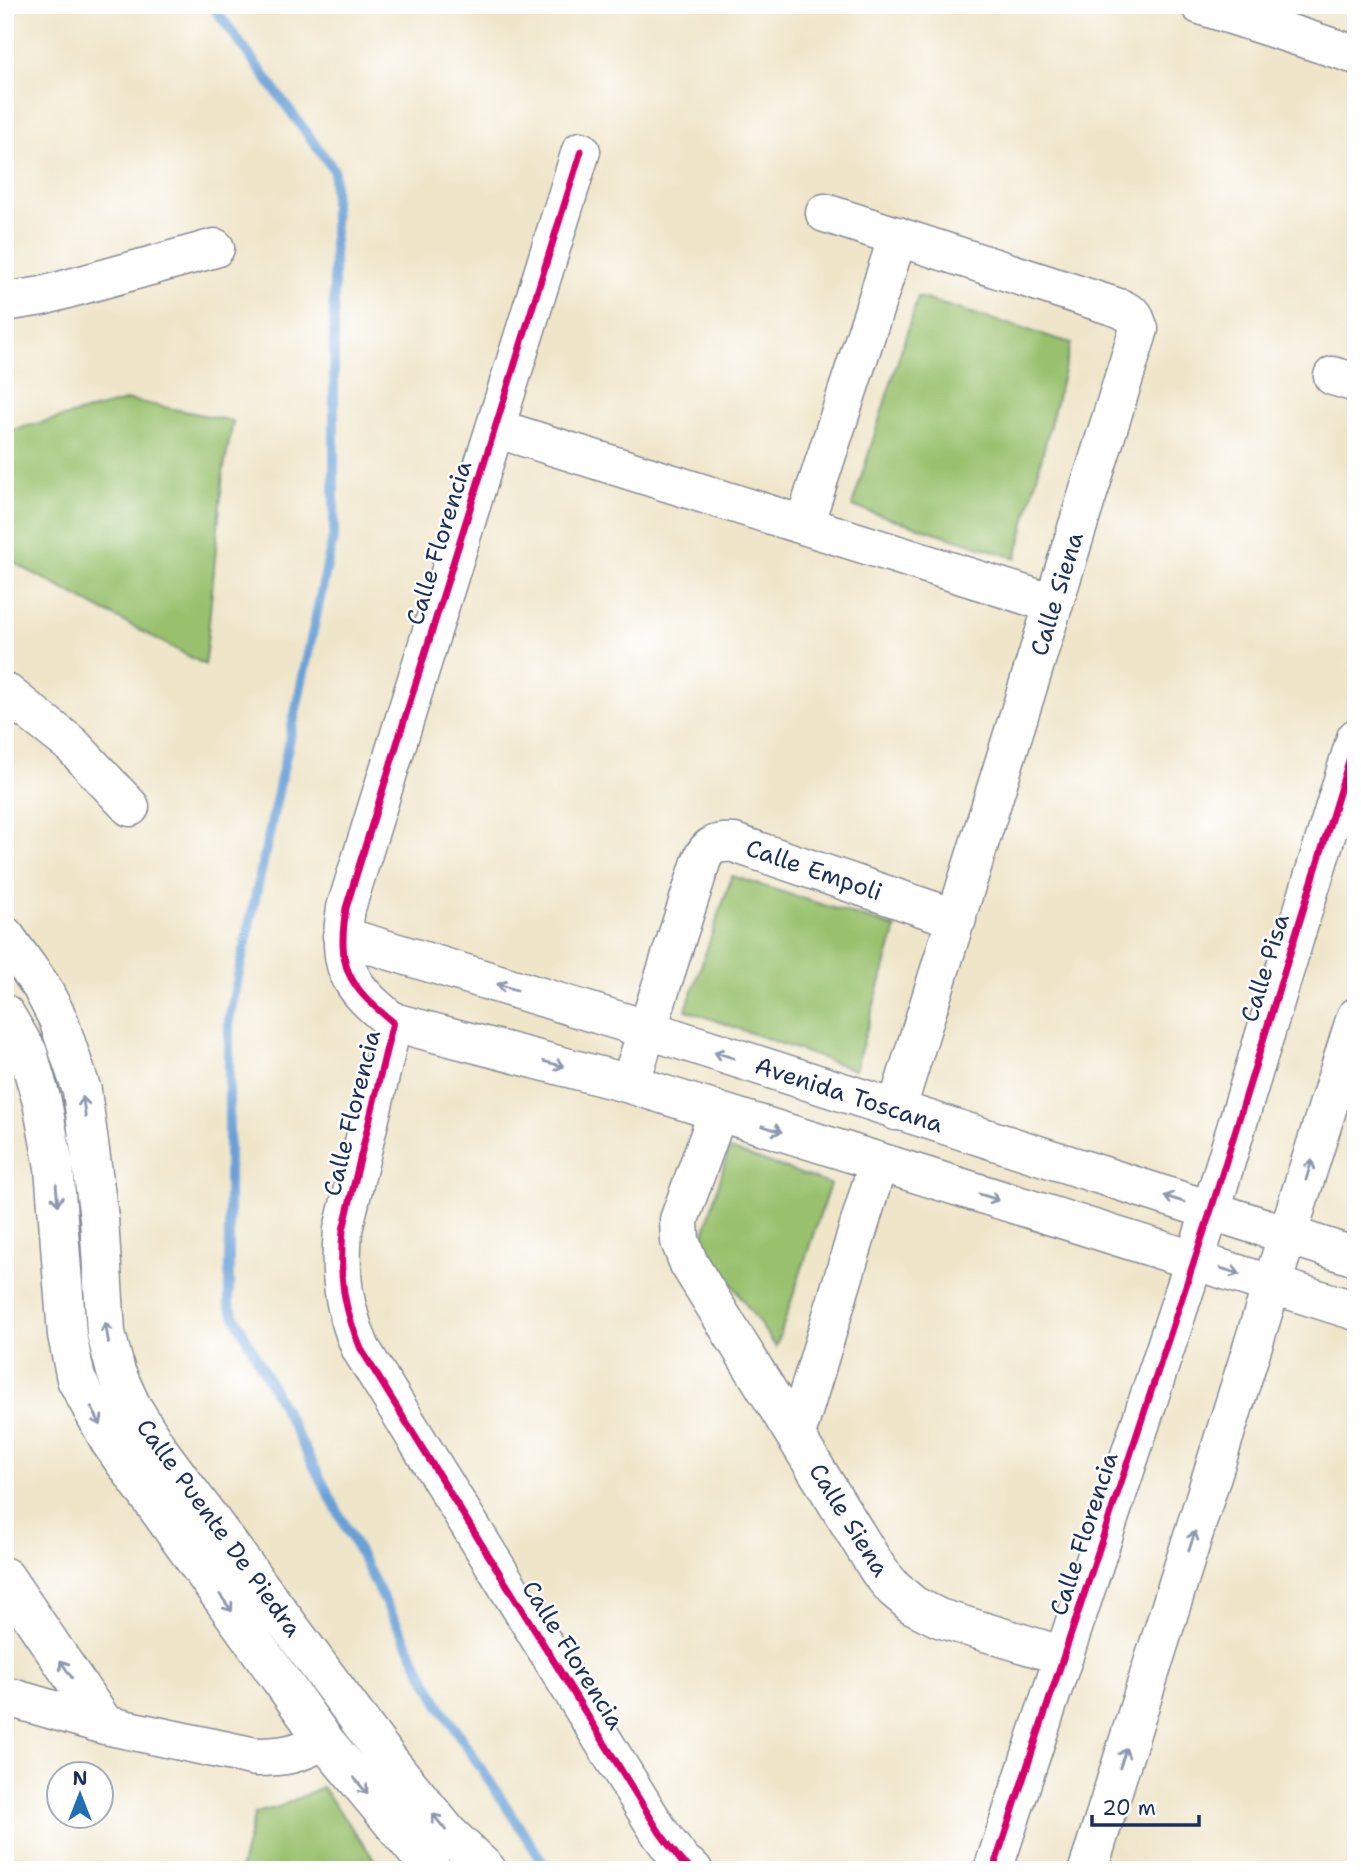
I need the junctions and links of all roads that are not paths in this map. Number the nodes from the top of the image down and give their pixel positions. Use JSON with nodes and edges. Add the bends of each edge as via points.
{"nodes":[{"id":1,"x":1200,"y":5,"type":"edge"},
{"id":2,"x":1356,"y":55,"type":"edge"},
{"id":3,"x":580,"y":151,"type":"dead end"},
{"id":4,"x":825,"y":213,"type":"dead end"},
{"id":5,"x":898,"y":236,"type":"junction"},
{"id":6,"x":215,"y":248,"type":"dead end"},
{"id":7,"x":5,"y":302,"type":"edge"},
{"id":8,"x":495,"y":428,"type":"junction"},
{"id":9,"x":804,"y":525,"type":"junction"},
{"id":10,"x":1054,"y":604,"type":"junction"},
{"id":11,"x":5,"y":692,"type":"edge"},
{"id":12,"x":1356,"y":738,"type":"edge"},
{"id":13,"x":130,"y":807,"type":"dead end"},
{"id":14,"x":957,"y":919,"type":"junction"},
{"id":15,"x":5,"y":936,"type":"edge"},
{"id":16,"x":342,"y":936,"type":"junction"},
{"id":17,"x":5,"y":1014,"type":"edge"},
{"id":18,"x":1356,"y":1017,"type":"edge"},
{"id":19,"x":393,"y":1022,"type":"junction"},
{"id":20,"x":649,"y":1030,"type":"junction"},
{"id":21,"x":630,"y":1084,"type":"junction"},
{"id":22,"x":896,"y":1111,"type":"junction"},
{"id":23,"x":718,"y":1112,"type":"junction"},
{"id":24,"x":878,"y":1163,"type":"junction"},
{"id":25,"x":1211,"y":1210,"type":"junction"},
{"id":26,"x":1288,"y":1235,"type":"junction"},
{"id":27,"x":1356,"y":1257,"type":"edge"},
{"id":28,"x":1195,"y":1260,"type":"junction"},
{"id":29,"x":1273,"y":1284,"type":"junction"},
{"id":30,"x":1356,"y":1311,"type":"edge"},
{"id":31,"x":116,"y":1372,"type":"junction"},
{"id":32,"x":76,"y":1379,"type":"junction"},
{"id":33,"x":796,"y":1435,"type":"junction"},
{"id":34,"x":5,"y":1577,"type":"edge"},
{"id":35,"x":1064,"y":1656,"type":"junction"},
{"id":36,"x":5,"y":1696,"type":"edge"},
{"id":37,"x":105,"y":1725,"type":"junction"},
{"id":38,"x":324,"y":1740,"type":"junction"},
{"id":39,"x":432,"y":1870,"type":"edge"},
{"id":40,"x":487,"y":1870,"type":"edge"},
{"id":41,"x":693,"y":1870,"type":"edge"},
{"id":42,"x":993,"y":1870,"type":"edge"},
{"id":43,"x":1088,"y":1870,"type":"edge"}],
"edges":[{"from":1,"to":2,"type":"street"},
{"from":3,"to":8,"type":"street","name":"Calle Florencia"},
{"from":4,"to":5,"type":"street","name":"Calle Siena"},
{"from":5,"to":9,"type":"street"},
{"from":5,"to":10,"type":"street","name":"Calle Siena","via":[[1134,316],[1139,329]]},
{"from":6,"to":7,"type":"street"},
{"from":8,"to":9,"type":"street"},
{"from":8,"to":16,"type":"street","name":"Calle Florencia","via":[[346,908]]},
{"from":9,"to":10,"type":"street"},
{"from":10,"to":14,"type":"street","name":"Calle Siena"},
{"from":11,"to":13,"type":"street","via":[[72,745]]},
{"from":12,"to":25,"type":"street","name":"Calle Pisa"},
{"from":14,"to":20,"type":"street","name":"Calle Empoli","via":[[734,843],[718,842],[706,849],[701,862]]},
{"from":14,"to":22,"type":"street","name":"Calle Siena"},
{"from":31,"to":15,"type":"street","name":"Calle Puente De Piedra","one_way":true,"via":[[106,1333],[99,1218],[82,1091],[58,1019]]},
{"from":16,"to":19,"type":"street","name":"Calle Florencia","via":[[344,960],[354,985]]},
{"from":20,"to":16,"type":"street","name":"Avenida Toscana","one_way":true},
{"from":17,"to":32,"type":"street","name":"Calle Puente De Piedra","one_way":true,"via":[[28,1054],[42,1102],[54,1167],[67,1335]]},
{"from":26,"to":18,"type":"street","one_way":true},
{"from":19,"to":21,"type":"street","one_way":true},
{"from":19,"to":41,"type":"street","name":"Calle Florencia","via":[[343,1230],[340,1263],[350,1324],[361,1349],[660,1833]]},
{"from":20,"to":21,"type":"street","name":"Calle Empoli"},
{"from":22,"to":20,"type":"street","name":"Avenida Toscana","one_way":true},
{"from":21,"to":23,"type":"street"},
{"from":25,"to":22,"type":"street","name":"Avenida Toscana","one_way":true},
{"from":23,"to":24,"type":"street","one_way":true},
{"from":23,"to":33,"type":"street","name":"Calle Siena","via":[[679,1220],[680,1241],[689,1264]]},
{"from":24,"to":28,"type":"street","one_way":true},
{"from":24,"to":33,"type":"street","name":"Calle Siena"},
{"from":25,"to":26,"type":"street","name":"Avenida Toscana"},
{"from":25,"to":28,"type":"street","name":"Calle Florencia"},
{"from":26,"to":27,"type":"street","name":"Avenida Toscana"},
{"from":26,"to":29,"type":"street"},
{"from":28,"to":29,"type":"street","one_way":true},
{"from":28,"to":35,"type":"street","name":"Calle Florencia"},
{"from":29,"to":30,"type":"street"},
{"from":43,"to":29,"type":"street","one_way":true},
{"from":31,"to":32,"type":"street"},
{"from":40,"to":31,"type":"street","name":"Calle Puente De Piedra","one_way":true,"via":[[448,1833],[390,1762],[158,1449]]},
{"from":32,"to":38,"type":"street","name":"Calle Puente De Piedra","one_way":true,"via":[[110,1442]]},
{"from":33,"to":35,"type":"street","name":"Calle Siena","via":[[879,1571],[913,1605],[939,1618]]},
{"from":37,"to":34,"type":"street","one_way":true},
{"from":35,"to":42,"type":"street","name":"Calle Florencia"},
{"from":36,"to":37,"type":"street"},
{"from":37,"to":38,"type":"street","via":[[256,1757],[301,1753]]},
{"from":38,"to":39,"type":"street","name":"Calle Puente De Piedra","one_way":true}]}
